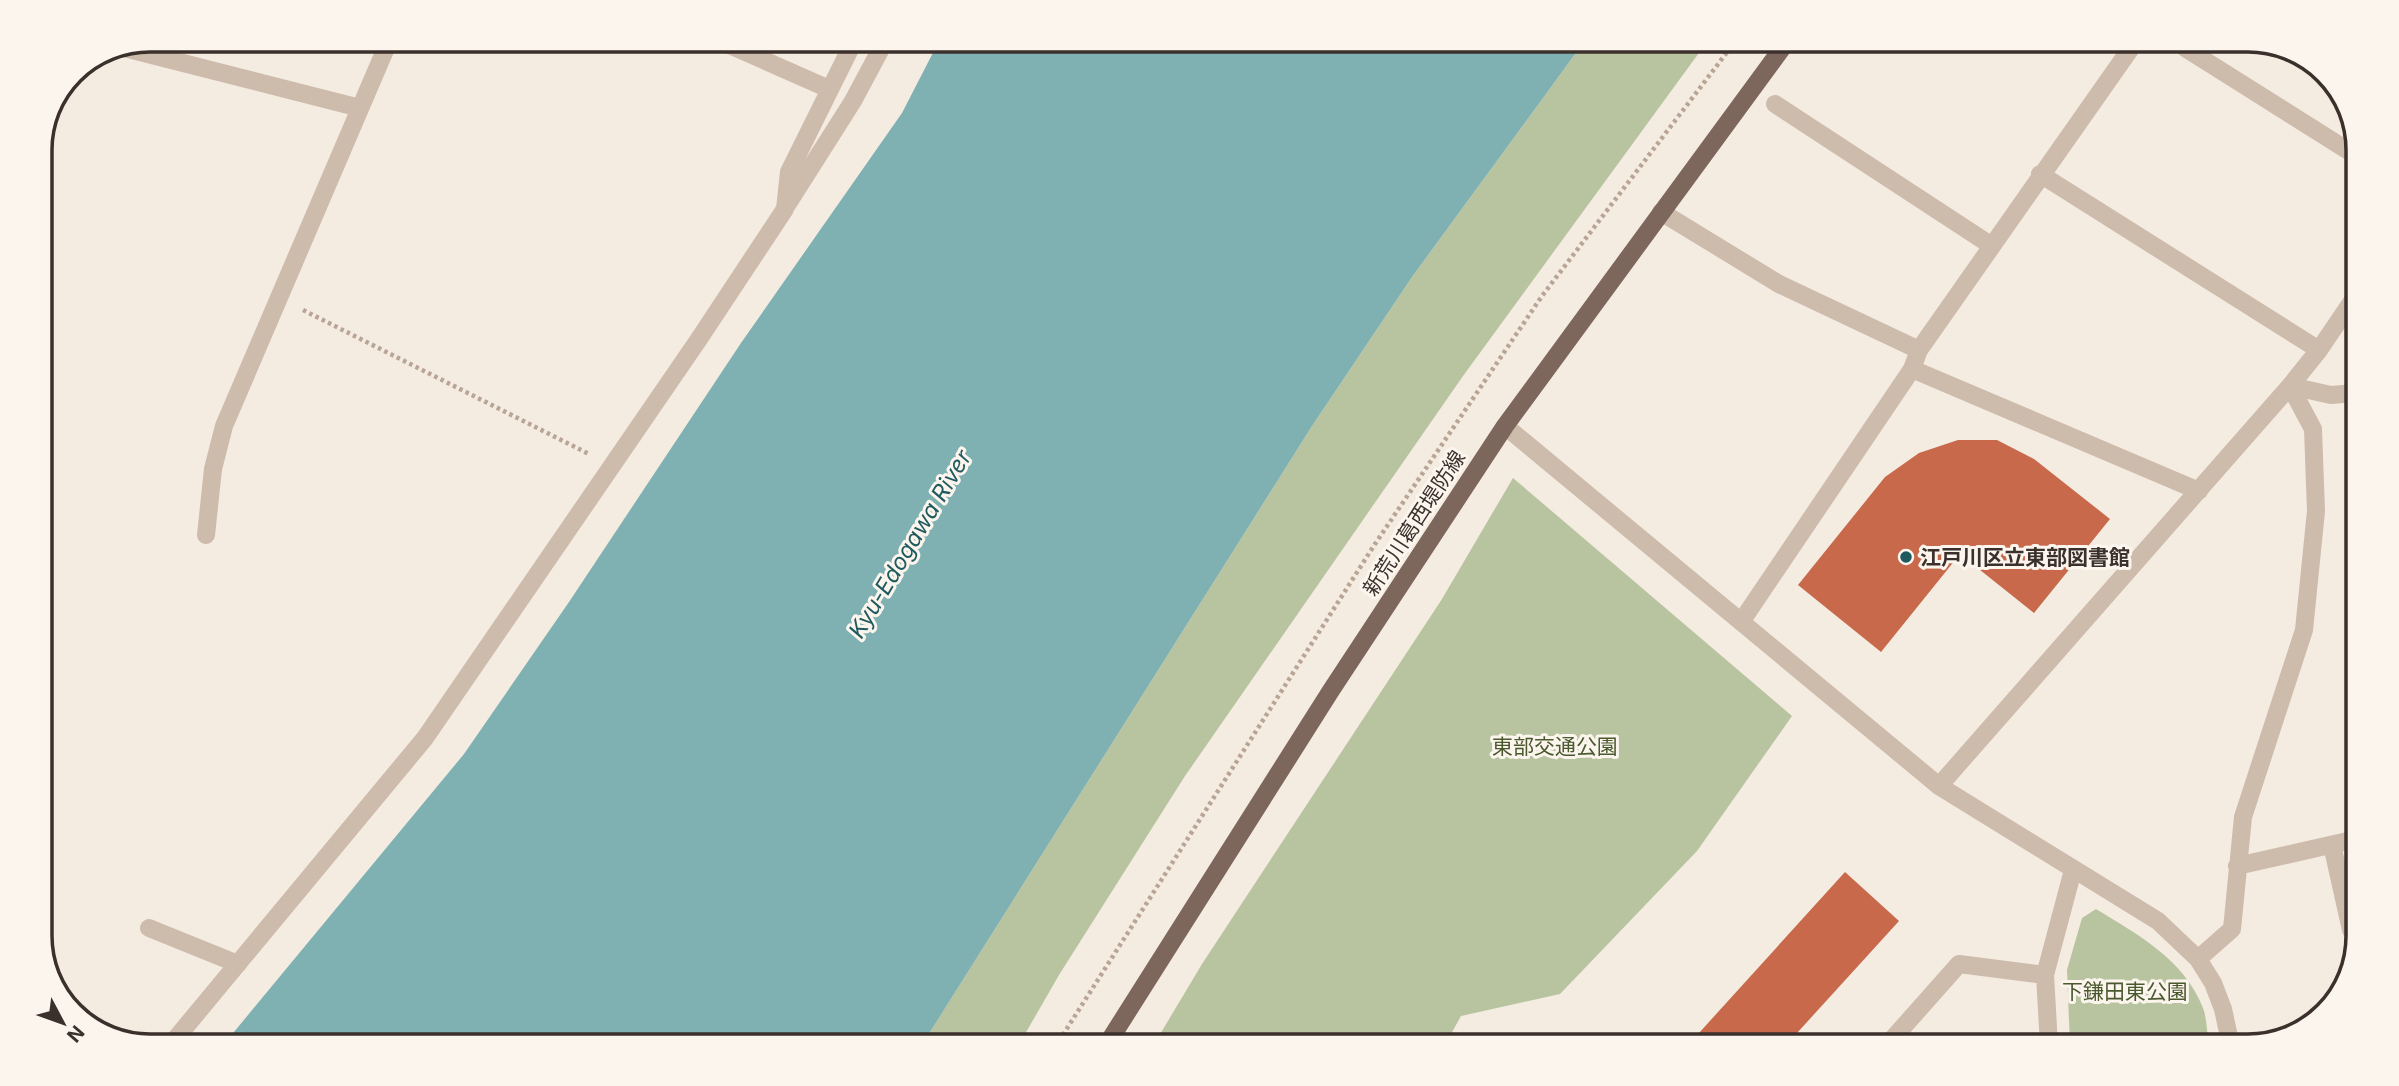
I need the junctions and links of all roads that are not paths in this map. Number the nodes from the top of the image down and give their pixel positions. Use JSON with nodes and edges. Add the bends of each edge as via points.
{"nodes":[{"id":1,"x":384,"y":52,"type":"edge"},
{"id":2,"x":745,"y":52,"type":"edge"},
{"id":3,"x":848,"y":52,"type":"edge"},
{"id":4,"x":879,"y":52,"type":"edge"},
{"id":5,"x":1779,"y":52,"type":"edge"},
{"id":6,"x":2128,"y":52,"type":"edge"},
{"id":7,"x":2191,"y":52,"type":"edge"},
{"id":8,"x":140,"y":53,"type":"edge"},
{"id":9,"x":829,"y":89,"type":"junction"},
{"id":10,"x":1775,"y":104,"type":"dead end"},
{"id":11,"x":360,"y":108,"type":"junction"},
{"id":12,"x":2346,"y":149,"type":"edge"},
{"id":13,"x":2040,"y":174,"type":"junction"},
{"id":14,"x":785,"y":209,"type":"junction"},
{"id":15,"x":1661,"y":212,"type":"junction"},
{"id":16,"x":1992,"y":246,"type":"junction"},
{"id":17,"x":2346,"y":310,"type":"edge"},
{"id":18,"x":1919,"y":350,"type":"junction"},
{"id":19,"x":2319,"y":350,"type":"junction"},
{"id":20,"x":1912,"y":369,"type":"junction"},
{"id":21,"x":2290,"y":386,"type":"junction"},
{"id":22,"x":2346,"y":394,"type":"edge"},
{"id":23,"x":1505,"y":426,"type":"junction"},
{"id":24,"x":2199,"y":491,"type":"junction"},
{"id":25,"x":206,"y":535,"type":"dead end"},
{"id":26,"x":1741,"y":622,"type":"junction"},
{"id":27,"x":1939,"y":786,"type":"junction"},
{"id":28,"x":2346,"y":842,"type":"edge"},
{"id":29,"x":2332,"y":845,"type":"junction"},
{"id":30,"x":2238,"y":866,"type":"junction"},
{"id":31,"x":2073,"y":870,"type":"junction"},
{"id":32,"x":2346,"y":908,"type":"edge"},
{"id":33,"x":149,"y":928,"type":"dead end"},
{"id":34,"x":2198,"y":959,"type":"junction"},
{"id":35,"x":238,"y":964,"type":"junction"},
{"id":36,"x":2045,"y":975,"type":"junction"},
{"id":37,"x":180,"y":1034,"type":"edge"},
{"id":38,"x":1113,"y":1034,"type":"edge"},
{"id":39,"x":1897,"y":1034,"type":"edge"},
{"id":40,"x":2048,"y":1034,"type":"edge"},
{"id":41,"x":2228,"y":1034,"type":"edge"}],
"edges":[{"from":1,"to":11,"type":"street"},
{"from":2,"to":9,"type":"street"},
{"from":3,"to":9,"type":"street"},
{"from":4,"to":14,"type":"street"},
{"from":5,"to":15,"type":"main road","name":"新荒川葛西堤防線"},
{"from":6,"to":13,"type":"street"},
{"from":7,"to":12,"type":"street"},
{"from":8,"to":11,"type":"street"},
{"from":9,"to":14,"type":"street","via":[[789,172]]},
{"from":10,"to":16,"type":"street"},
{"from":11,"to":25,"type":"street","via":[[224,426],[213,469]]},
{"from":13,"to":16,"type":"street"},
{"from":13,"to":19,"type":"street"},
{"from":14,"to":35,"type":"street","via":[[425,738]]},
{"from":15,"to":18,"type":"street","via":[[1779,284]]},
{"from":15,"to":23,"type":"main road","name":"新荒川葛西堤防線"},
{"from":16,"to":18,"type":"street"},
{"from":17,"to":19,"type":"street"},
{"from":18,"to":20,"type":"street"},
{"from":19,"to":21,"type":"street"},
{"from":20,"to":24,"type":"street"},
{"from":20,"to":26,"type":"street"},
{"from":21,"to":22,"type":"street"},
{"from":21,"to":24,"type":"street"},
{"from":21,"to":30,"type":"street","via":[[2313,429],[2316,511],[2304,630],[2244,817]]},
{"from":23,"to":26,"type":"street"},
{"from":23,"to":38,"type":"main road","name":"新荒川葛西堤防線"},
{"from":24,"to":27,"type":"street"},
{"from":26,"to":27,"type":"street"},
{"from":27,"to":31,"type":"street"},
{"from":28,"to":29,"type":"street"},
{"from":29,"to":30,"type":"street"},
{"from":29,"to":32,"type":"street"},
{"from":30,"to":34,"type":"street","via":[[2232,929]]},
{"from":31,"to":34,"type":"street","via":[[2158,921]]},
{"from":31,"to":36,"type":"street"},
{"from":33,"to":35,"type":"street"},
{"from":34,"to":41,"type":"street","via":[[2213,984]]},
{"from":35,"to":37,"type":"street"},
{"from":36,"to":39,"type":"street","via":[[1959,964]]},
{"from":36,"to":40,"type":"street"}]}
